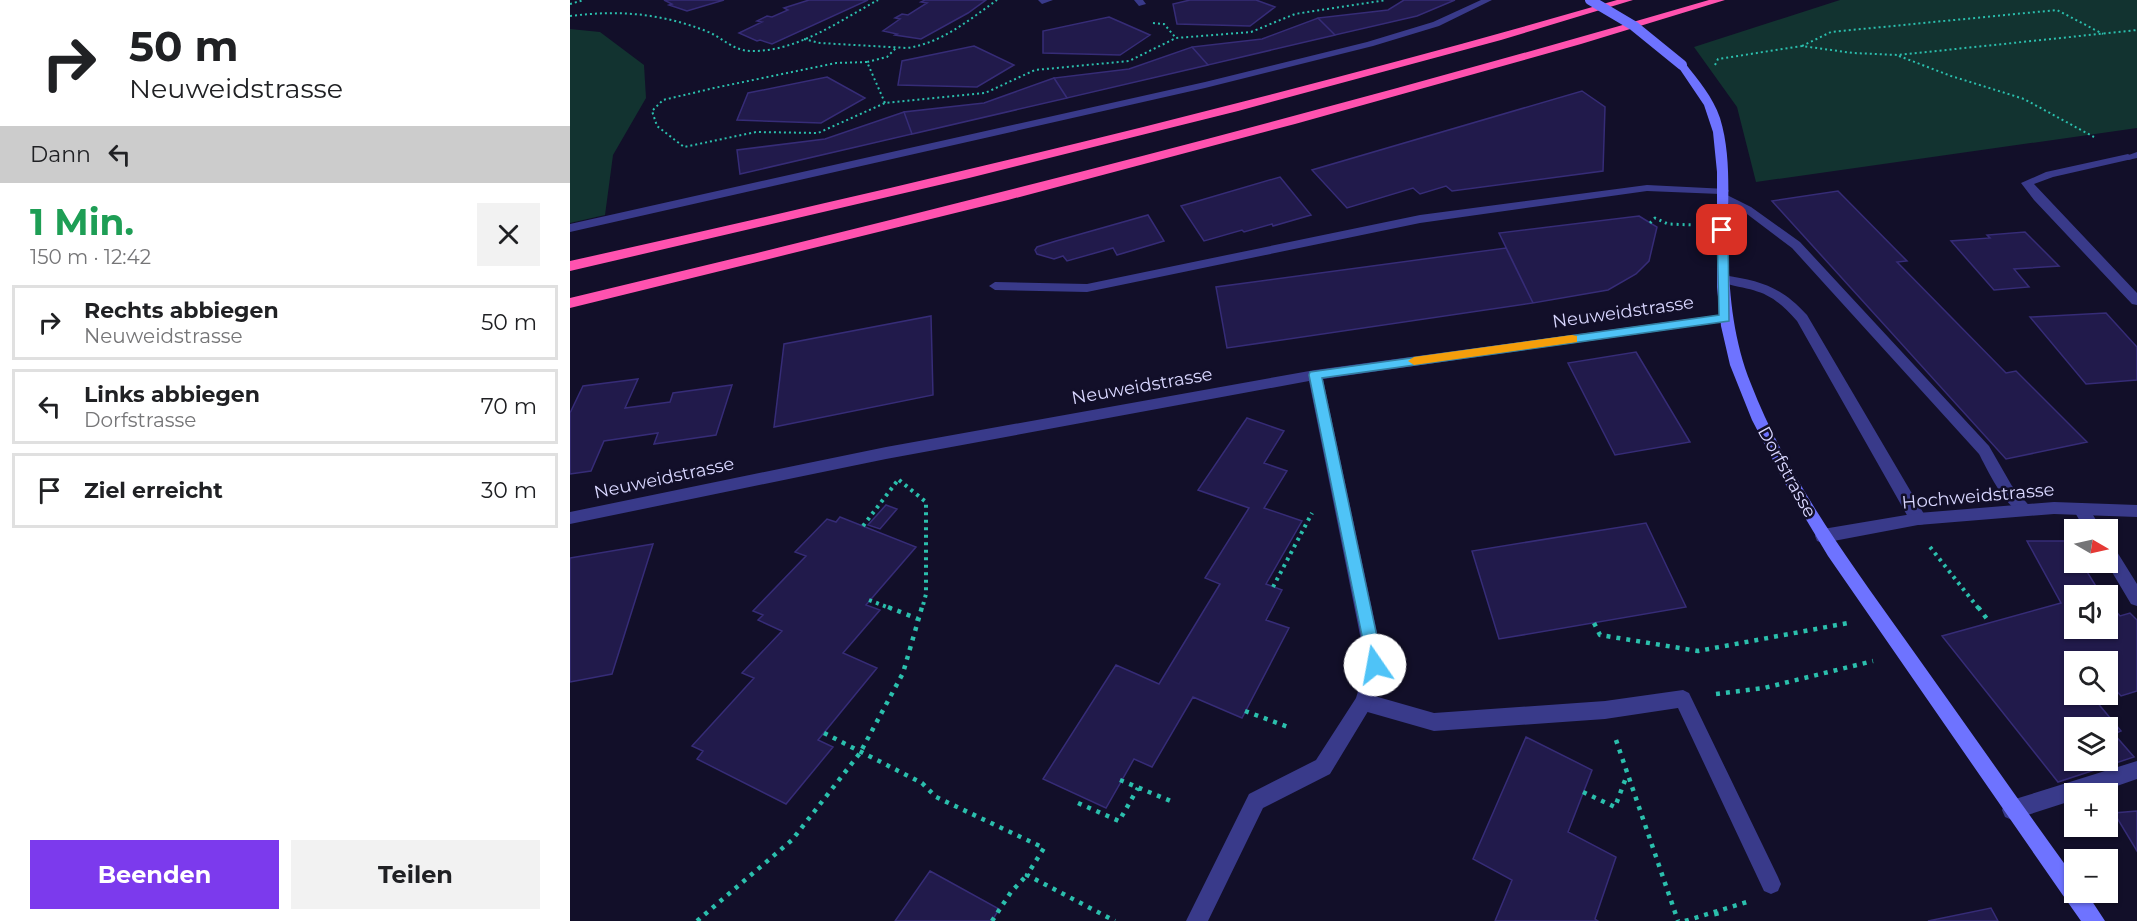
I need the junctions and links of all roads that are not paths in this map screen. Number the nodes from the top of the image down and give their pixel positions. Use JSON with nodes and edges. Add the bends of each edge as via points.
{"nodes":[{"id":1,"x":1488,"y":0,"type":"edge"},
{"id":2,"x":1590,"y":0,"type":"edge"},
{"id":3,"x":1628,"y":0,"type":"edge"},
{"id":4,"x":1720,"y":0,"type":"edge"},
{"id":5,"x":2133,"y":156,"type":"edge"},
{"id":6,"x":1723,"y":194,"type":"junction"},
{"id":7,"x":570,"y":228,"type":"edge"},
{"id":8,"x":570,"y":266,"type":"edge"},
{"id":9,"x":1723,"y":279,"type":"junction"},
{"id":10,"x":995,"y":286,"type":"dead end"},
{"id":11,"x":2137,"y":301,"type":"edge"},
{"id":12,"x":570,"y":303,"type":"edge"},
{"id":13,"x":1725,"y":318,"type":"junction"},
{"id":14,"x":1315,"y":375,"type":"junction"},
{"id":15,"x":2081,"y":509,"type":"junction"},
{"id":16,"x":2025,"y":510,"type":"junction"},
{"id":17,"x":2137,"y":511,"type":"edge"},
{"id":18,"x":570,"y":518,"type":"edge"},
{"id":19,"x":1918,"y":519,"type":"junction"},
{"id":20,"x":2087,"y":519,"type":"edge"},
{"id":21,"x":1823,"y":536,"type":"junction"},
{"id":22,"x":2118,"y":568,"type":"edge"},
{"id":23,"x":2137,"y":599,"type":"edge"},
{"id":24,"x":1364,"y":702,"type":"junction"},
{"id":25,"x":2137,"y":770,"type":"edge"},
{"id":26,"x":2012,"y":810,"type":"junction"},
{"id":27,"x":1771,"y":884,"type":"road end"},
{"id":28,"x":1197,"y":921,"type":"edge"},
{"id":29,"x":2094,"y":921,"type":"edge"}],
"edges":[{"from":1,"to":7,"type":"street","via":[[1436,24],[1205,85]]},
{"from":2,"to":6,"type":"street","name":"Dorfstrasse","bridge":true,"via":[[1634,26],[1682,65],[1702,92],[1714,117],[1721,148]]},
{"from":3,"to":8,"type":"highway","via":[[1132,134]]},
{"from":4,"to":12,"type":"highway","via":[[1191,150]]},
{"from":5,"to":11,"type":"street","via":[[2050,174],[2027,183]]},
{"from":6,"to":9,"type":"street","name":"Dorfstrasse"},
{"from":6,"to":10,"type":"street","via":[[1647,188],[1420,219],[1087,288]]},
{"from":6,"to":16,"type":"street","via":[[1796,245],[1984,450],[2007,490]]},
{"from":9,"to":13,"type":"street","name":"Dorfstrasse"},
{"from":9,"to":19,"type":"street","via":[[1769,288],[1786,299],[1802,318]]},
{"from":13,"to":14,"type":"street","name":"Neuweidstrasse"},
{"from":13,"to":21,"type":"street","name":"Dorfstrasse","via":[[1755,415]]},
{"from":14,"to":18,"type":"street","name":"Neuweidstrasse","via":[[886,453]]},
{"from":14,"to":24,"type":"street","via":[[1375,665]]},
{"from":15,"to":16,"type":"street","name":"Hochweidstrasse"},
{"from":15,"to":17,"type":"street","name":"Hochweidstrasse"},
{"from":15,"to":20,"type":"street"},
{"from":16,"to":19,"type":"street","name":"Hochweidstrasse"},
{"from":19,"to":21,"type":"street","name":"Hochweidstrasse"},
{"from":21,"to":26,"type":"street","name":"Dorfstrasse"},
{"from":22,"to":23,"type":"street"},
{"from":24,"to":27,"type":"street","via":[[1434,722],[1605,710],[1683,699]]},
{"from":24,"to":28,"type":"street","via":[[1323,767],[1256,801]]},
{"from":25,"to":26,"type":"street"},
{"from":26,"to":29,"type":"street","name":"Dorfstrasse"}]}
